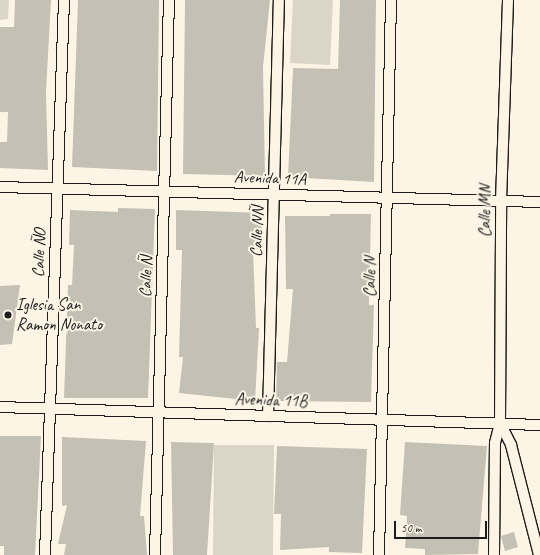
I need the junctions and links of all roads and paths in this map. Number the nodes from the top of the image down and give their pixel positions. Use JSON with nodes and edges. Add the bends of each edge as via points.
{"nodes":[{"id":1,"x":64,"y":0,"type":"edge"},
{"id":2,"x":169,"y":0,"type":"edge"},
{"id":3,"x":279,"y":0,"type":"edge"},
{"id":4,"x":391,"y":0,"type":"edge"},
{"id":5,"x":508,"y":0,"type":"edge"},
{"id":6,"x":0,"y":187,"type":"edge"},
{"id":7,"x":58,"y":189,"type":"junction"},
{"id":8,"x":164,"y":191,"type":"junction"},
{"id":9,"x":274,"y":194,"type":"junction"},
{"id":10,"x":387,"y":197,"type":"junction"},
{"id":11,"x":501,"y":201,"type":"junction"},
{"id":12,"x":540,"y":202,"type":"edge"},
{"id":13,"x":0,"y":407,"type":"edge"},
{"id":14,"x":50,"y":409,"type":"junction"},
{"id":15,"x":158,"y":412,"type":"junction"},
{"id":16,"x":268,"y":416,"type":"junction"},
{"id":17,"x":383,"y":420,"type":"junction"},
{"id":18,"x":500,"y":423,"type":"junction"},
{"id":19,"x":540,"y":425,"type":"edge"},
{"id":20,"x":45,"y":555,"type":"edge"},
{"id":21,"x":155,"y":555,"type":"edge"},
{"id":22,"x":379,"y":555,"type":"edge"},
{"id":23,"x":494,"y":555,"type":"edge"},
{"id":24,"x":539,"y":555,"type":"edge"}],
"edges":[{"from":1,"to":7,"type":"street","name":"Calle ÑO"},
{"from":2,"to":8,"type":"street","name":"Calle Ñ"},
{"from":3,"to":9,"type":"street","name":"Calle NÑ"},
{"from":4,"to":10,"type":"street","name":"Calle N"},
{"from":5,"to":11,"type":"street","name":"Calle MN"},
{"from":6,"to":7,"type":"street","name":"Avenida 11A"},
{"from":7,"to":8,"type":"street","name":"Avenida 11A"},
{"from":7,"to":14,"type":"street","name":"Calle ÑO"},
{"from":8,"to":9,"type":"street","name":"Avenida 11A"},
{"from":8,"to":15,"type":"street","name":"Calle Ñ"},
{"from":9,"to":10,"type":"street","name":"Avenida 11A"},
{"from":9,"to":16,"type":"street","name":"Calle NÑ"},
{"from":10,"to":11,"type":"street","name":"Avenida 11A"},
{"from":10,"to":17,"type":"street","name":"Calle N"},
{"from":11,"to":12,"type":"street","name":"Avenida 11A"},
{"from":11,"to":18,"type":"street","name":"Calle MN"},
{"from":13,"to":14,"type":"street","name":"Avenida 11B"},
{"from":14,"to":15,"type":"street","name":"Avenida 11B"},
{"from":14,"to":20,"type":"street","name":"Calle ÑO"},
{"from":15,"to":16,"type":"street","name":"Avenida 11B"},
{"from":15,"to":21,"type":"street","name":"Calle Ñ"},
{"from":16,"to":17,"type":"street","name":"Avenida 11B"},
{"from":17,"to":18,"type":"street","name":"Avenida 11B"},
{"from":17,"to":22,"type":"street","name":"Calle N"},
{"from":18,"to":19,"type":"street","name":"Avenida 11B"},
{"from":18,"to":23,"type":"street","via":[[495,443]]},
{"from":18,"to":24,"type":"street","via":[[511,445]]}]}
